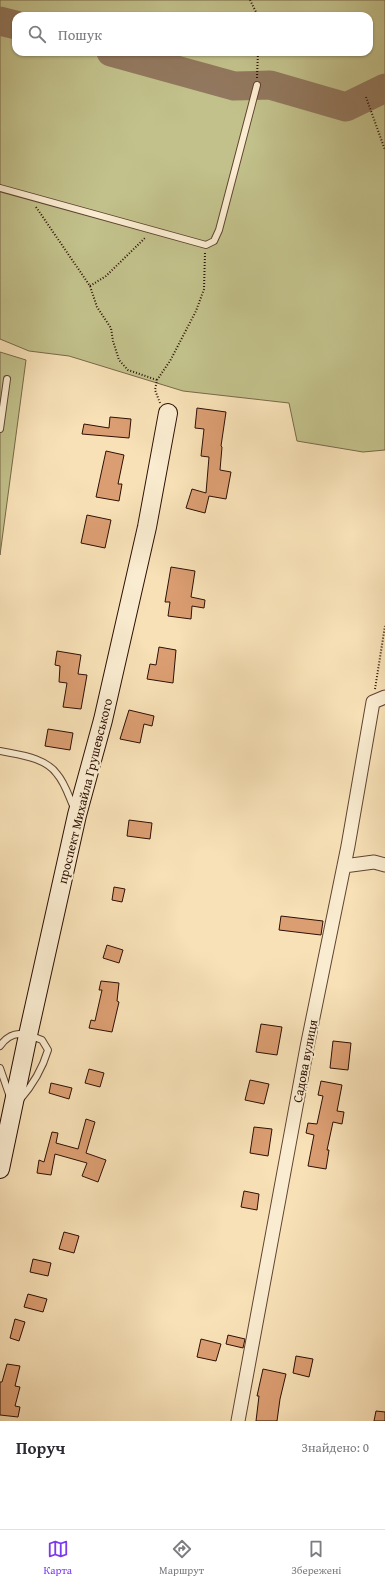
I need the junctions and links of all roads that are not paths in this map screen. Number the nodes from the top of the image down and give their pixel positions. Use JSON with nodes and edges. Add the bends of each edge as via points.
{"nodes":[{"id":1,"x":257,"y":85,"type":"road end"},
{"id":2,"x":0,"y":188,"type":"edge"},
{"id":3,"x":7,"y":379,"type":"dead end"},
{"id":4,"x":168,"y":413,"type":"road end"},
{"id":5,"x":0,"y":429,"type":"edge"},
{"id":6,"x":379,"y":700,"type":"edge"},
{"id":7,"x":0,"y":751,"type":"edge"},
{"id":8,"x":77,"y":815,"type":"junction"},
{"id":9,"x":385,"y":865,"type":"edge"},
{"id":10,"x":344,"y":866,"type":"junction"},
{"id":11,"x":28,"y":1036,"type":"junction"},
{"id":12,"x":0,"y":1046,"type":"edge"},
{"id":13,"x":0,"y":1068,"type":"edge"},
{"id":14,"x":13,"y":1108,"type":"junction"},
{"id":15,"x":0,"y":1169,"type":"edge"},
{"id":16,"x":238,"y":1421,"type":"edge"}],
"edges":[{"from":1,"to":2,"type":"lane","via":[[219,230],[214,241],[206,245]]},
{"from":3,"to":5,"type":"lane"},
{"from":4,"to":8,"type":"street","name":"проспект Михайла Грушевського","via":[[147,527]]},
{"from":6,"to":10,"type":"street","name":"Садова вулиця"},
{"from":7,"to":8,"type":"lane","via":[[44,762],[52,767],[59,775]]},
{"from":8,"to":11,"type":"street","name":"проспект Михайла Грушевського"},
{"from":9,"to":10,"type":"street","via":[[374,862]]},
{"from":10,"to":16,"type":"street","name":"Садова вулиця"},
{"from":11,"to":12,"type":"lane","via":[[8,1036]]},
{"from":11,"to":14,"type":"street","name":"проспект Михайла Грушевського"},
{"from":13,"to":14,"type":"lane"},
{"from":14,"to":15,"type":"street","name":"проспект Михайла Грушевського"}]}
